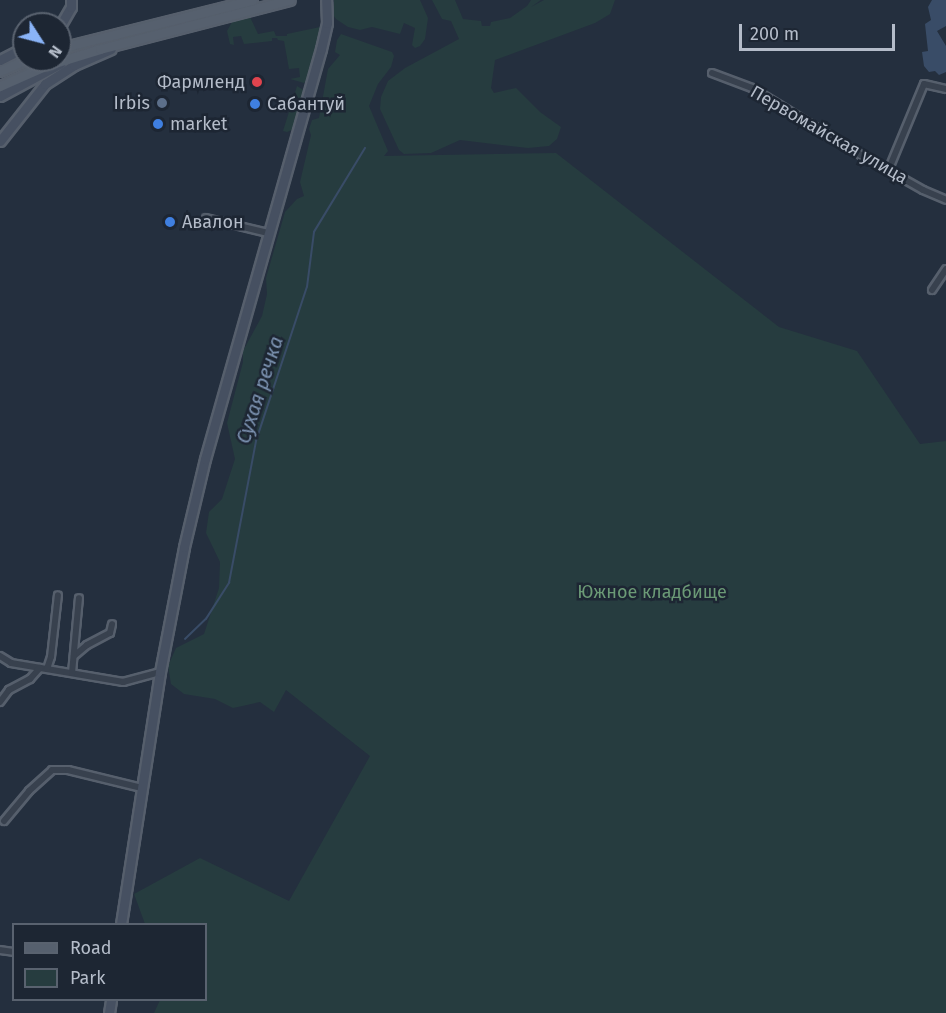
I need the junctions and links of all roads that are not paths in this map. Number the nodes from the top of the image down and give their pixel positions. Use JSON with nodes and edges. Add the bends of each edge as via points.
{"nodes":[{"id":1,"x":252,"y":0,"type":"edge"},
{"id":2,"x":290,"y":0,"type":"edge"},
{"id":3,"x":327,"y":0,"type":"edge"},
{"id":4,"x":132,"y":40,"type":"junction"},
{"id":5,"x":72,"y":45,"type":"edge"},
{"id":6,"x":73,"y":57,"type":"junction"},
{"id":7,"x":711,"y":73,"type":"dead end"},
{"id":8,"x":0,"y":86,"type":"edge"},
{"id":9,"x":946,"y":89,"type":"edge"},
{"id":10,"x":0,"y":96,"type":"edge"},
{"id":11,"x":0,"y":141,"type":"edge"},
{"id":12,"x":888,"y":171,"type":"junction"},
{"id":13,"x":946,"y":200,"type":"edge"},
{"id":14,"x":206,"y":218,"type":"dead end"},
{"id":15,"x":268,"y":233,"type":"junction"},
{"id":16,"x":946,"y":269,"type":"edge"},
{"id":17,"x":932,"y":290,"type":"dead end"},
{"id":18,"x":58,"y":595,"type":"dead end"},
{"id":19,"x":79,"y":598,"type":"dead end"},
{"id":20,"x":112,"y":624,"type":"dead end"},
{"id":21,"x":0,"y":656,"type":"edge"},
{"id":22,"x":74,"y":656,"type":"junction"},
{"id":23,"x":43,"y":668,"type":"junction"},
{"id":24,"x":160,"y":672,"type":"junction"},
{"id":25,"x":72,"y":673,"type":"junction"},
{"id":26,"x":0,"y":702,"type":"edge"},
{"id":27,"x":142,"y":788,"type":"junction"},
{"id":28,"x":4,"y":821,"type":"dead end"},
{"id":29,"x":120,"y":923,"type":"edge"}],
"edges":[{"from":1,"to":5,"type":"main road"},
{"from":2,"to":4,"type":"main road"},
{"from":3,"to":15,"type":"main road","via":[[321,49]]},
{"from":4,"to":6,"type":"main road"},
{"from":4,"to":11,"type":"main road","via":[[74,65],[45,84]]},
{"from":6,"to":8,"type":"main road"},
{"from":6,"to":10,"type":"main road"},
{"from":7,"to":12,"type":"street","name":"Первомайская улица","via":[[752,88]]},
{"from":9,"to":12,"type":"street","via":[[924,84]]},
{"from":12,"to":13,"type":"street","name":"Первомайская улица"},
{"from":14,"to":15,"type":"street"},
{"from":15,"to":24,"type":"main road","via":[[205,459]]},
{"from":16,"to":17,"type":"street"},
{"from":18,"to":23,"type":"street","via":[[51,657]]},
{"from":19,"to":22,"type":"street"},
{"from":20,"to":22,"type":"street","via":[[110,633]]},
{"from":21,"to":23,"type":"street","via":[[11,663]]},
{"from":22,"to":25,"type":"street"},
{"from":23,"to":25,"type":"street"},
{"from":23,"to":26,"type":"street","via":[[9,690]]},
{"from":24,"to":25,"type":"street","via":[[123,682]]},
{"from":24,"to":27,"type":"main road"},
{"from":27,"to":28,"type":"street","via":[[68,770],[52,770]]},
{"from":27,"to":29,"type":"main road"}]}
